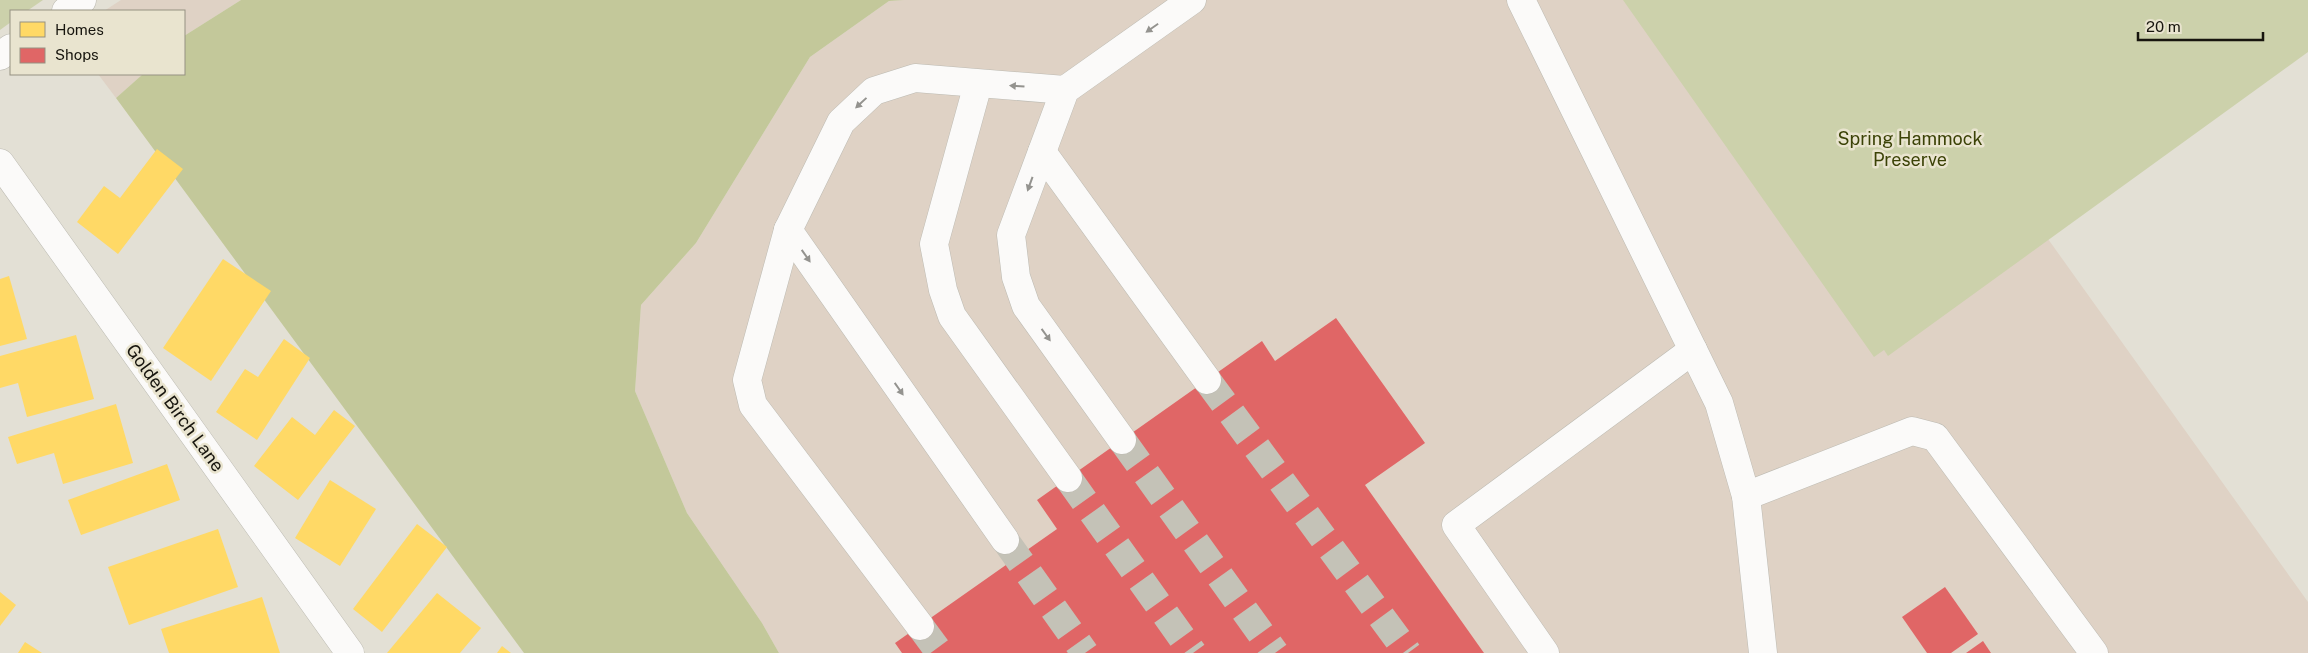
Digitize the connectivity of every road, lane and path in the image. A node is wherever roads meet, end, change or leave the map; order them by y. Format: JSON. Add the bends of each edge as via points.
{"nodes":[{"id":1,"x":82,"y":0,"type":"edge"},
{"id":2,"x":1192,"y":0,"type":"edge"},
{"id":3,"x":1521,"y":0,"type":"edge"},
{"id":4,"x":67,"y":10,"type":"edge"},
{"id":5,"x":978,"y":84,"type":"junction"},
{"id":6,"x":1065,"y":90,"type":"junction"},
{"id":7,"x":1042,"y":152,"type":"junction"},
{"id":8,"x":0,"y":163,"type":"edge"},
{"id":9,"x":788,"y":230,"type":"junction"},
{"id":10,"x":1693,"y":350,"type":"junction"},
{"id":11,"x":1207,"y":380,"type":"tunnel mouth"},
{"id":12,"x":1122,"y":440,"type":"tunnel mouth"},
{"id":13,"x":1068,"y":478,"type":"tunnel mouth"},
{"id":14,"x":1746,"y":496,"type":"junction"},
{"id":15,"x":1005,"y":540,"type":"tunnel mouth"},
{"id":16,"x":920,"y":626,"type":"tunnel mouth"},
{"id":17,"x":350,"y":653,"type":"edge"},
{"id":18,"x":1545,"y":653,"type":"edge"},
{"id":19,"x":1763,"y":653,"type":"edge"},
{"id":20,"x":2094,"y":653,"type":"edge"}],
"edges":[{"from":1,"to":4,"type":"street"},
{"from":2,"to":6,"type":"street","one_way":true},
{"from":3,"to":10,"type":"street"},
{"from":6,"to":5,"type":"street","one_way":true},
{"from":5,"to":9,"type":"street","one_way":true,"via":[[915,78],[874,91],[841,122]]},
{"from":5,"to":13,"type":"street","via":[[934,244],[943,290],[952,316]]},
{"from":6,"to":7,"type":"street"},
{"from":7,"to":11,"type":"street"},
{"from":7,"to":12,"type":"street","one_way":true,"via":[[1011,235],[1016,277],[1026,306]]},
{"from":8,"to":17,"type":"street","name":"Golden Birch Lane"},
{"from":9,"to":15,"type":"street","one_way":true},
{"from":9,"to":16,"type":"street","via":[[747,380],[753,405]]},
{"from":10,"to":14,"type":"street","via":[[1719,403]]},
{"from":10,"to":18,"type":"street","via":[[1456,525]]},
{"from":14,"to":19,"type":"street"},
{"from":14,"to":20,"type":"street","via":[[1912,431],[1935,437]]}]}
